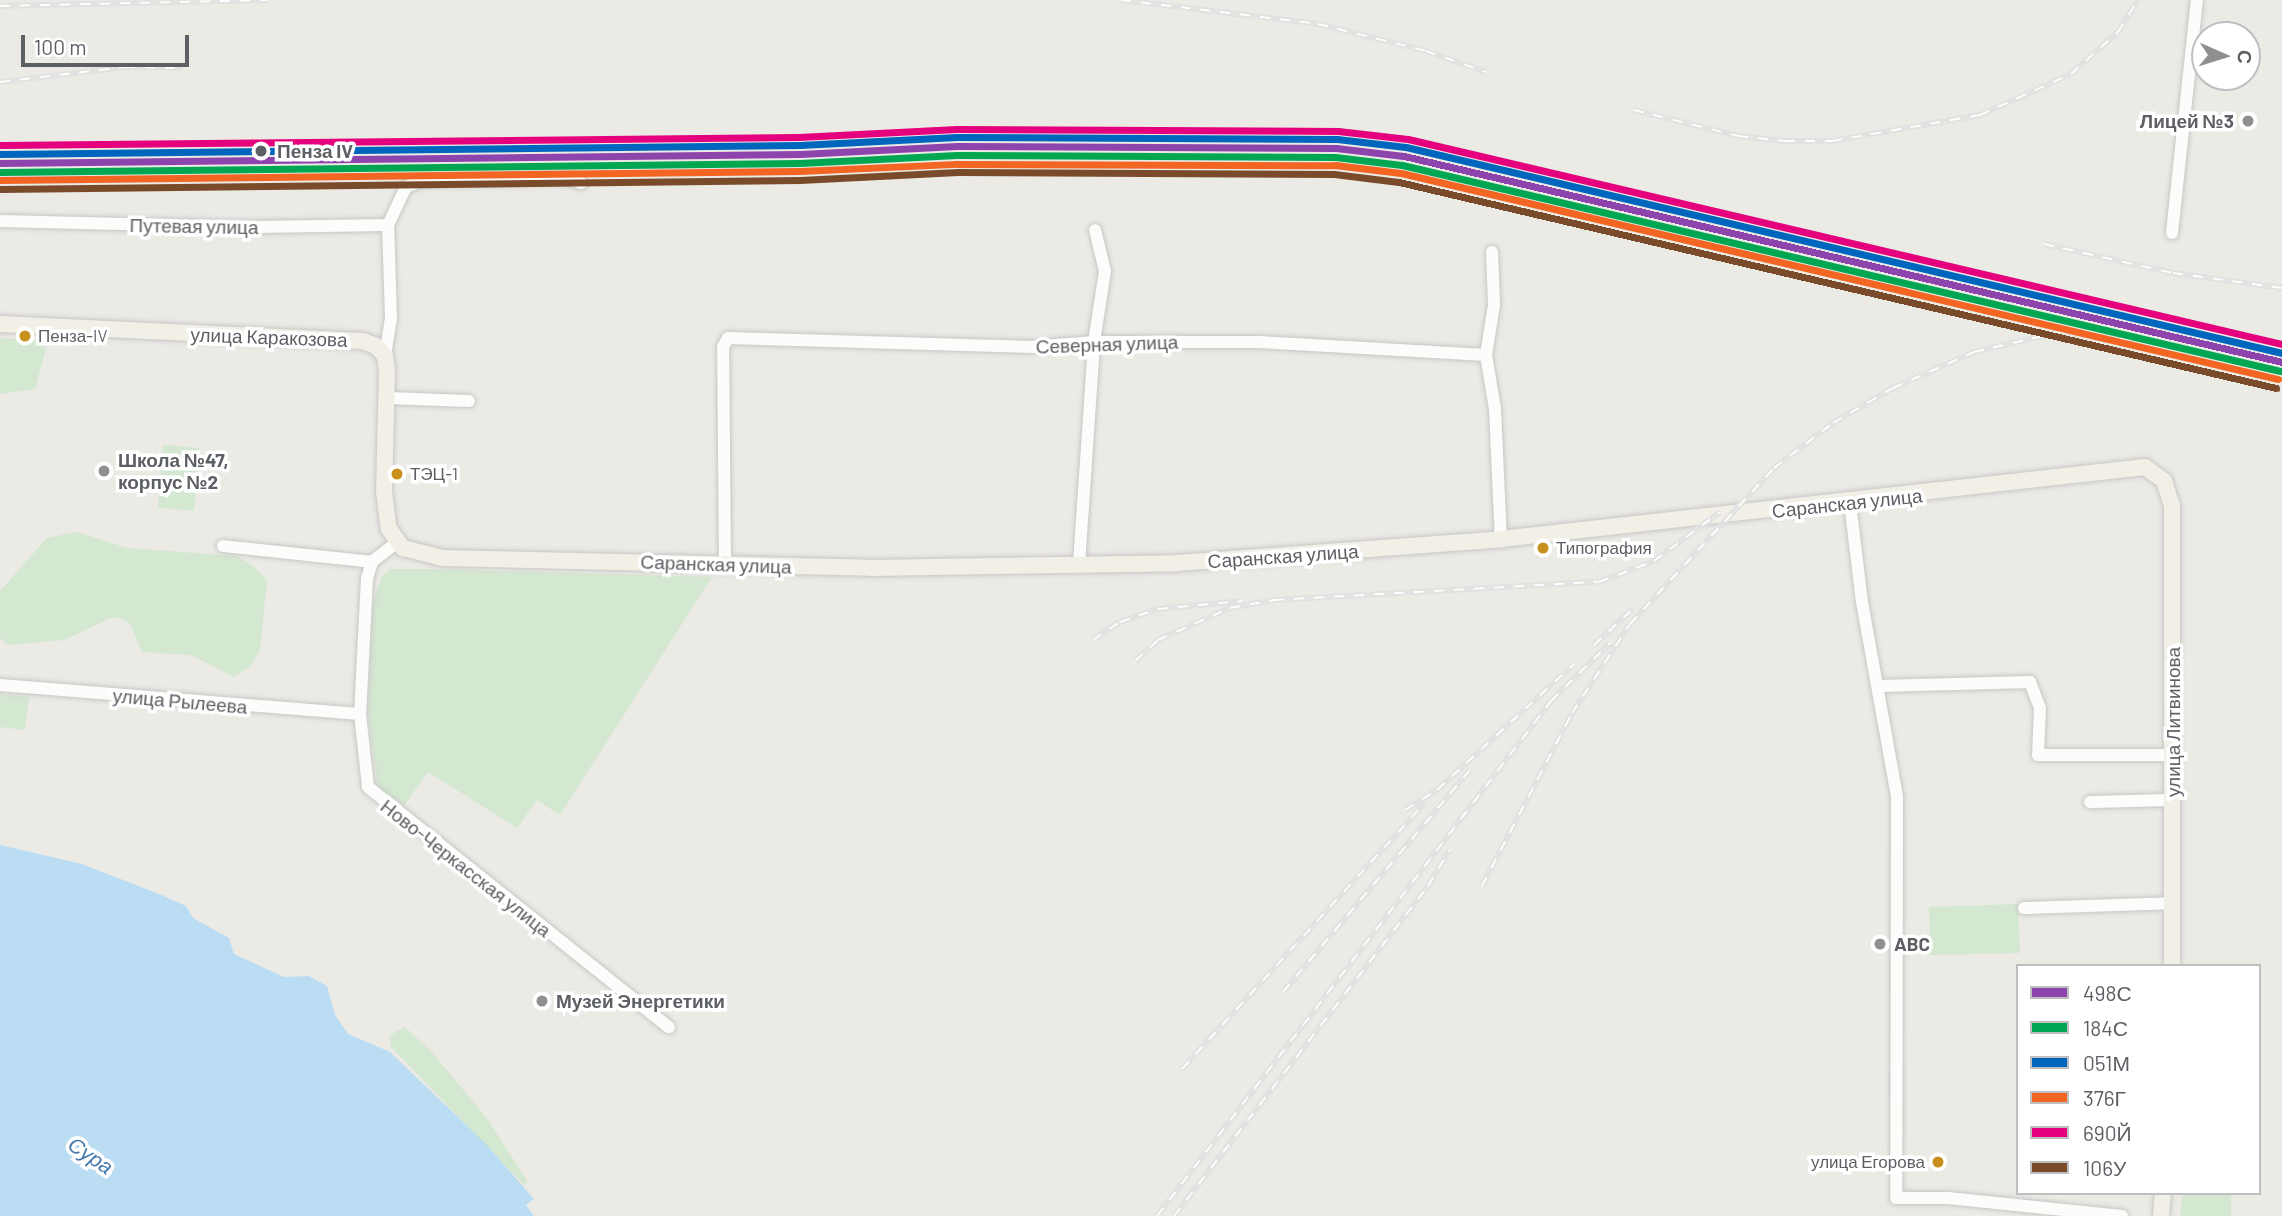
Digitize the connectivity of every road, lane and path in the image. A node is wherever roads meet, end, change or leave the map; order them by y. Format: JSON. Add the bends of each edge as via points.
{"nodes":[{"id":1,"x":2197,"y":0,"type":"edge"},
{"id":2,"x":581,"y":183,"type":"dead end"},
{"id":3,"x":0,"y":221,"type":"edge"},
{"id":4,"x":388,"y":225,"type":"junction"},
{"id":5,"x":1095,"y":230,"type":"dead end"},
{"id":6,"x":2172,"y":233,"type":"dead end"},
{"id":7,"x":1492,"y":252,"type":"dead end"},
{"id":8,"x":0,"y":324,"type":"edge"},
{"id":9,"x":1094,"y":342,"type":"junction"},
{"id":10,"x":1486,"y":355,"type":"junction"},
{"id":11,"x":385,"y":356,"type":"junction"},
{"id":12,"x":387,"y":398,"type":"junction"},
{"id":13,"x":469,"y":401,"type":"dead end"},
{"id":14,"x":2164,"y":481,"type":"joint"},
{"id":15,"x":1850,"y":503,"type":"junction"},
{"id":16,"x":1501,"y":539,"type":"junction"},
{"id":17,"x":396,"y":543,"type":"junction"},
{"id":18,"x":223,"y":546,"type":"dead end"},
{"id":19,"x":372,"y":562,"type":"junction"},
{"id":20,"x":725,"y":564,"type":"junction"},
{"id":21,"x":1079,"y":564,"type":"junction"},
{"id":22,"x":0,"y":685,"type":"edge"},
{"id":23,"x":1880,"y":686,"type":"junction"},
{"id":24,"x":360,"y":714,"type":"junction"},
{"id":25,"x":2172,"y":755,"type":"junction"},
{"id":26,"x":2172,"y":800,"type":"junction"},
{"id":27,"x":2090,"y":802,"type":"dead end"},
{"id":28,"x":2172,"y":904,"type":"junction"},
{"id":29,"x":2024,"y":908,"type":"dead end"},
{"id":30,"x":2172,"y":964,"type":"edge"},
{"id":31,"x":669,"y":1027,"type":"dead end"},
{"id":32,"x":2163,"y":1195,"type":"edge"},
{"id":33,"x":2122,"y":1216,"type":"edge"},
{"id":34,"x":2161,"y":1216,"type":"edge"}],
"edges":[{"from":1,"to":6,"type":"street"},
{"from":2,"to":4,"type":"street","via":[[565,178],[420,181],[397,198]]},
{"from":3,"to":4,"type":"street","name":"Путевая улица","via":[[254,228]]},
{"from":4,"to":11,"type":"street","via":[[391,318]]},
{"from":5,"to":9,"type":"street","via":[[1105,271]]},
{"from":7,"to":10,"type":"street","via":[[1493,305]]},
{"from":8,"to":11,"type":"main road","name":"улица Каракозова","via":[[363,341]]},
{"from":9,"to":10,"type":"street","name":"Северная улица","via":[[1259,342]]},
{"from":9,"to":20,"type":"street","name":"Северная улица","via":[[1033,347],[728,338],[723,347]]},
{"from":9,"to":21,"type":"street"},
{"from":10,"to":16,"type":"street","via":[[1495,409]]},
{"from":11,"to":12,"type":"main road"},
{"from":12,"to":13,"type":"street"},
{"from":12,"to":17,"type":"main road","via":[[384,491],[389,529]]},
{"from":14,"to":15,"type":"main road","name":"Саранская улица","via":[[2145,467]]},
{"from":14,"to":25,"type":"main road","name":"улица Литвинова","via":[[2172,506]]},
{"from":15,"to":16,"type":"main road","name":"Саранская улица"},
{"from":15,"to":23,"type":"street","via":[[1860,590]]},
{"from":16,"to":21,"type":"main road","name":"Саранская улица","via":[[1258,559]]},
{"from":17,"to":19,"type":"street"},
{"from":17,"to":20,"type":"main road","name":"Саранская улица","via":[[415,553],[443,558]]},
{"from":18,"to":19,"type":"street"},
{"from":19,"to":24,"type":"street","name":"Ново-Черкасская улица","via":[[367,578]]},
{"from":20,"to":21,"type":"main road","name":"Саранская улица"},
{"from":22,"to":24,"type":"street","name":"улица Рылеева"},
{"from":23,"to":25,"type":"street","via":[[2030,682],[2040,708],[2038,755]]},
{"from":23,"to":33,"type":"street","via":[[1897,797],[1896,1198],[1948,1198]]},
{"from":24,"to":31,"type":"street","name":"Ново-Черкасская улица","via":[[363,769],[374,795]]},
{"from":25,"to":26,"type":"main road","name":"улица Литвинова"},
{"from":26,"to":27,"type":"street"},
{"from":26,"to":28,"type":"main road","name":"улица Литвинова"},
{"from":28,"to":29,"type":"street"},
{"from":28,"to":30,"type":"main road","name":"улица Литвинова"},
{"from":32,"to":34,"type":"main road"}]}
